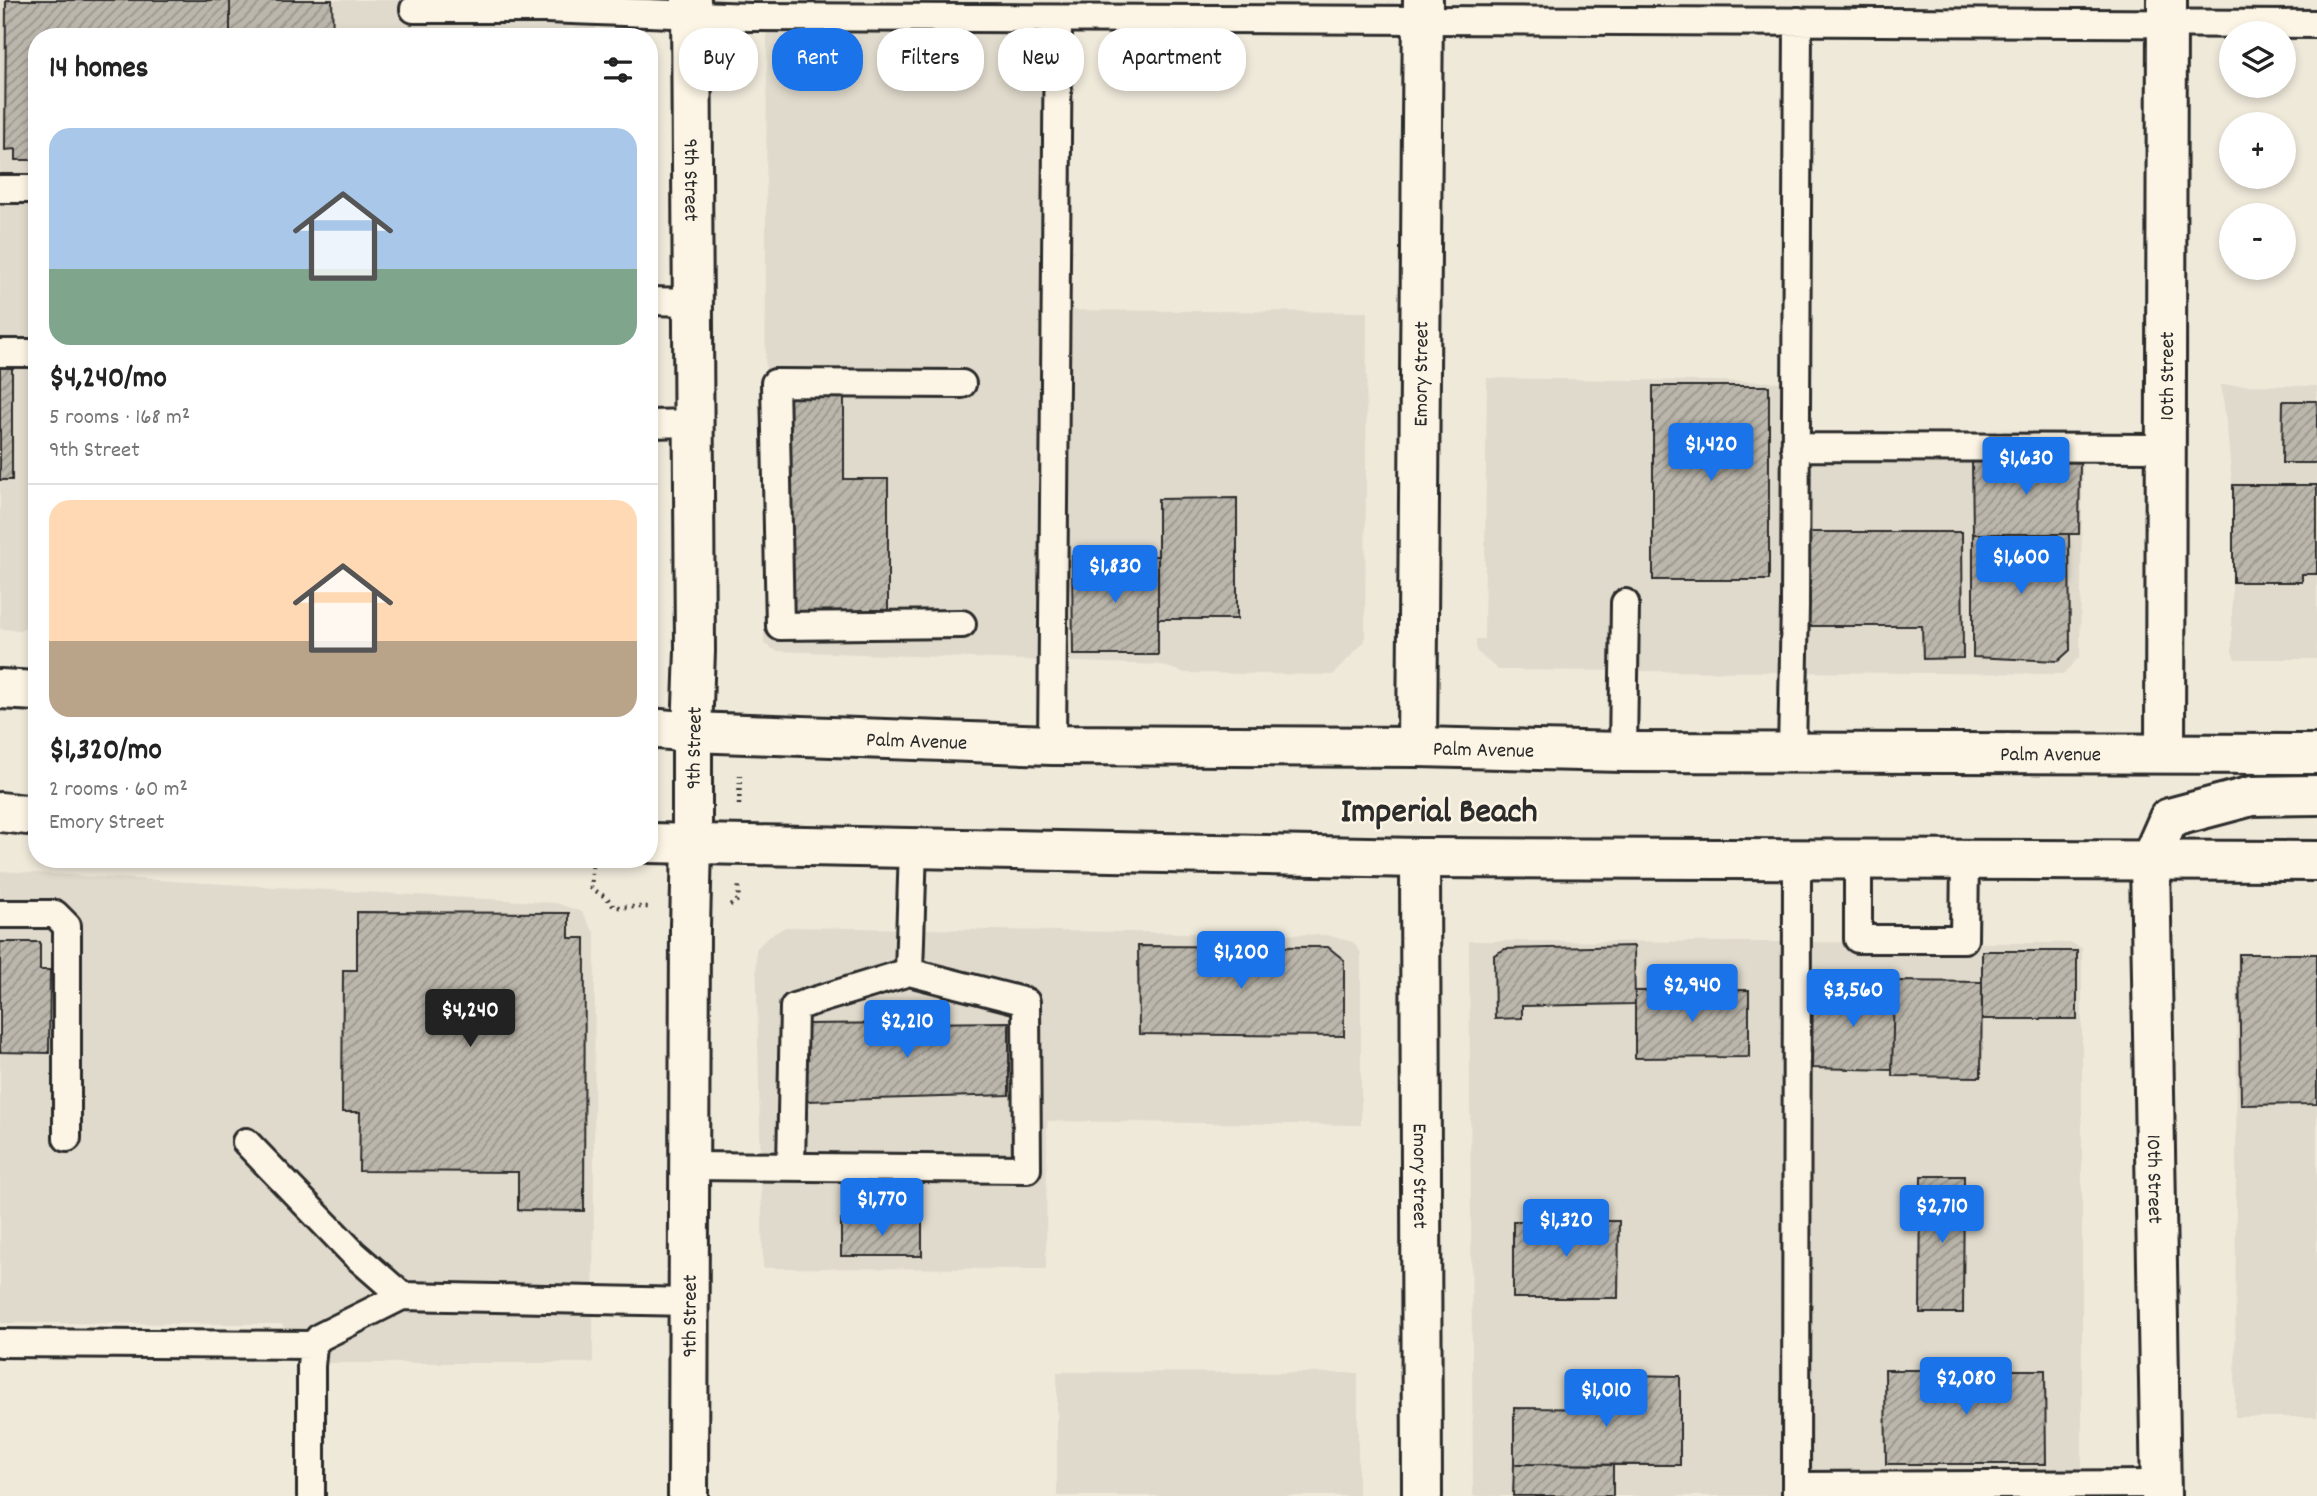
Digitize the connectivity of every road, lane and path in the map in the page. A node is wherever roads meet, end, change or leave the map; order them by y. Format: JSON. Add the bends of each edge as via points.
{"nodes":[{"id":1,"x":691,"y":8,"type":"edge"},
{"id":2,"x":414,"y":9,"type":"dead end"},
{"id":3,"x":1423,"y":10,"type":"edge"},
{"id":4,"x":2167,"y":12,"type":"edge"},
{"id":5,"x":1058,"y":19,"type":"junction"},
{"id":6,"x":1798,"y":21,"type":"junction"},
{"id":7,"x":2317,"y":24,"type":"edge"},
{"id":8,"x":0,"y":189,"type":"edge"},
{"id":9,"x":28,"y":189,"type":"edge"},
{"id":10,"x":658,"y":301,"type":"edge"},
{"id":11,"x":693,"y":302,"type":"junction"},
{"id":12,"x":0,"y":353,"type":"edge"},
{"id":13,"x":28,"y":353,"type":"edge"},
{"id":14,"x":962,"y":384,"type":"dead end"},
{"id":15,"x":694,"y":423,"type":"junction"},
{"id":16,"x":658,"y":425,"type":"edge"},
{"id":17,"x":1796,"y":447,"type":"junction"},
{"id":18,"x":2166,"y":448,"type":"junction"},
{"id":19,"x":1625,"y":603,"type":"dead end"},
{"id":20,"x":962,"y":624,"type":"dead end"},
{"id":21,"x":0,"y":689,"type":"edge"},
{"id":22,"x":28,"y":691,"type":"edge"},
{"id":23,"x":658,"y":729,"type":"edge"},
{"id":24,"x":692,"y":732,"type":"junction"},
{"id":25,"x":1052,"y":745,"type":"junction"},
{"id":26,"x":1417,"y":747,"type":"junction"},
{"id":27,"x":1792,"y":751,"type":"junction"},
{"id":28,"x":1623,"y":752,"type":"junction"},
{"id":29,"x":2165,"y":752,"type":"junction"},
{"id":30,"x":2317,"y":754,"type":"edge"},
{"id":31,"x":2317,"y":795,"type":"edge"},
{"id":32,"x":0,"y":812,"type":"edge"},
{"id":33,"x":28,"y":815,"type":"edge"},
{"id":34,"x":28,"y":831,"type":"edge"},
{"id":35,"x":0,"y":834,"type":"edge"},
{"id":36,"x":658,"y":843,"type":"edge"},
{"id":37,"x":692,"y":844,"type":"junction"},
{"id":38,"x":913,"y":847,"type":"junction"},
{"id":39,"x":1420,"y":858,"type":"junction"},
{"id":40,"x":1797,"y":859,"type":"junction"},
{"id":41,"x":1858,"y":859,"type":"junction"},
{"id":42,"x":1965,"y":860,"type":"junction"},
{"id":43,"x":2150,"y":862,"type":"junction"},
{"id":44,"x":2317,"y":862,"type":"edge"},
{"id":45,"x":0,"y":915,"type":"edge"},
{"id":46,"x":909,"y":972,"type":"junction"},
{"id":47,"x":67,"y":1138,"type":"dead end"},
{"id":48,"x":246,"y":1142,"type":"dead end"},
{"id":49,"x":691,"y":1166,"type":"junction"},
{"id":50,"x":791,"y":1167,"type":"junction"},
{"id":51,"x":402,"y":1296,"type":"junction"},
{"id":52,"x":691,"y":1302,"type":"junction"},
{"id":53,"x":0,"y":1343,"type":"edge"},
{"id":54,"x":313,"y":1345,"type":"junction"},
{"id":55,"x":2161,"y":1490,"type":"edge"},
{"id":56,"x":1796,"y":1491,"type":"edge"},
{"id":57,"x":311,"y":1496,"type":"edge"},
{"id":58,"x":688,"y":1496,"type":"edge"},
{"id":59,"x":1422,"y":1496,"type":"edge"}],
"edges":[{"from":1,"to":2,"type":"lane"},
{"from":1,"to":5,"type":"lane"},
{"from":1,"to":11,"type":"main road","name":"9th Street"},
{"from":3,"to":5,"type":"lane"},
{"from":3,"to":6,"type":"lane"},
{"from":3,"to":26,"type":"main road","name":"Emory Street"},
{"from":4,"to":6,"type":"lane"},
{"from":4,"to":7,"type":"lane"},
{"from":4,"to":18,"type":"main road","name":"10th Street"},
{"from":5,"to":25,"type":"lane"},
{"from":6,"to":17,"type":"lane"},
{"from":8,"to":9,"type":"lane"},
{"from":10,"to":11,"type":"lane"},
{"from":11,"to":15,"type":"main road","name":"9th Street"},
{"from":12,"to":13,"type":"lane"},
{"from":14,"to":20,"type":"lane","via":[[775,383],[780,626]]},
{"from":15,"to":16,"type":"lane"},
{"from":15,"to":24,"type":"main road","name":"9th Street"},
{"from":17,"to":18,"type":"lane"},
{"from":17,"to":27,"type":"lane"},
{"from":18,"to":29,"type":"main road","name":"10th Street"},
{"from":19,"to":28,"type":"lane"},
{"from":21,"to":22,"type":"main road"},
{"from":23,"to":24,"type":"main road","name":"Palm Avenue"},
{"from":24,"to":25,"type":"main road","name":"Palm Avenue"},
{"from":24,"to":37,"type":"main road","name":"9th Street"},
{"from":25,"to":26,"type":"main road","name":"Palm Avenue"},
{"from":26,"to":28,"type":"main road","name":"Palm Avenue"},
{"from":27,"to":28,"type":"main road","name":"Palm Avenue"},
{"from":27,"to":29,"type":"main road","name":"Palm Avenue"},
{"from":29,"to":30,"type":"main road","name":"Palm Avenue"},
{"from":31,"to":43,"type":"main road","via":[[2252,796],[2169,818]]},
{"from":32,"to":33,"type":"main road"},
{"from":34,"to":35,"type":"main road"},
{"from":36,"to":37,"type":"main road"},
{"from":37,"to":38,"type":"main road"},
{"from":37,"to":49,"type":"main road","name":"9th Street"},
{"from":38,"to":39,"type":"main road"},
{"from":38,"to":46,"type":"lane"},
{"from":39,"to":40,"type":"main road"},
{"from":39,"to":59,"type":"main road","name":"Emory Street"},
{"from":40,"to":41,"type":"main road"},
{"from":40,"to":56,"type":"lane"},
{"from":41,"to":42,"type":"main road"},
{"from":41,"to":42,"type":"lane","via":[[1858,939],[1964,939]]},
{"from":42,"to":43,"type":"main road"},
{"from":43,"to":44,"type":"main road"},
{"from":43,"to":55,"type":"main road","name":"10th Street"},
{"from":45,"to":47,"type":"lane","via":[[55,914],[67,926]]},
{"from":46,"to":50,"type":"lane","via":[[794,1007]]},
{"from":46,"to":50,"type":"lane","via":[[1026,1002],[1027,1169]]},
{"from":48,"to":51,"type":"lane","via":[[354,1254]]},
{"from":49,"to":50,"type":"lane"},
{"from":49,"to":52,"type":"main road","name":"9th Street"},
{"from":51,"to":52,"type":"lane"},
{"from":51,"to":54,"type":"lane","via":[[320,1337]]},
{"from":52,"to":58,"type":"main road","name":"9th Street"},
{"from":53,"to":54,"type":"lane"},
{"from":54,"to":57,"type":"lane"},
{"from":55,"to":56,"type":"lane"}]}
